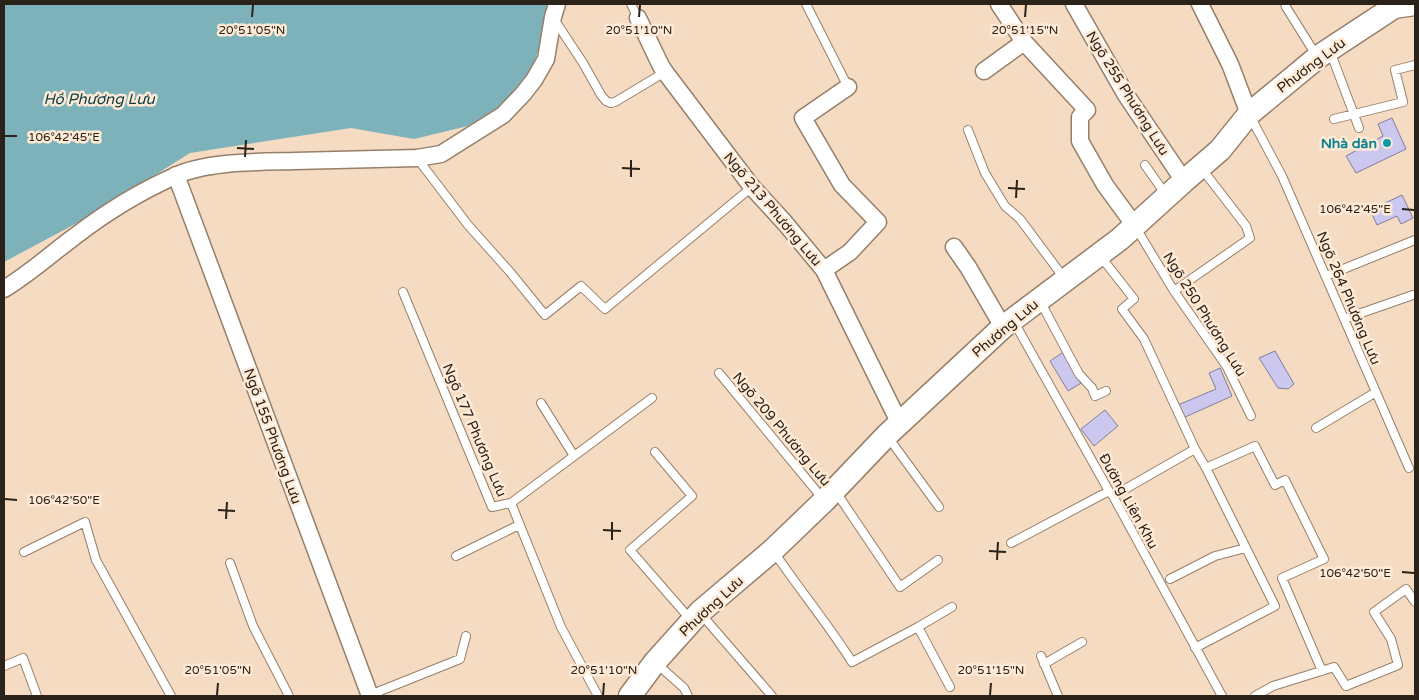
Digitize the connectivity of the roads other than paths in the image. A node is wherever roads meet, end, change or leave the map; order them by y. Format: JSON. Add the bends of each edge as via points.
{"nodes":[{"id":1,"x":806,"y":4,"type":"edge"},
{"id":2,"x":999,"y":4,"type":"edge"},
{"id":3,"x":1074,"y":4,"type":"edge"},
{"id":4,"x":1200,"y":4,"type":"edge"},
{"id":5,"x":1285,"y":4,"type":"edge"},
{"id":6,"x":1401,"y":5,"type":"edge"},
{"id":7,"x":555,"y":10,"type":"edge"},
{"id":8,"x":634,"y":11,"type":"edge"},
{"id":9,"x":1024,"y":42,"type":"junction"},
{"id":10,"x":1324,"y":53,"type":"junction"},
{"id":11,"x":1415,"y":65,"type":"edge"},
{"id":12,"x":984,"y":71,"type":"dead end"},
{"id":13,"x":665,"y":72,"type":"junction"},
{"id":14,"x":848,"y":87,"type":"joint"},
{"id":15,"x":1249,"y":114,"type":"junction"},
{"id":16,"x":1354,"y":115,"type":"junction"},
{"id":17,"x":1334,"y":119,"type":"dead end"},
{"id":18,"x":1359,"y":128,"type":"dead end"},
{"id":19,"x":968,"y":130,"type":"dead end"},
{"id":20,"x":417,"y":158,"type":"junction"},
{"id":21,"x":1145,"y":165,"type":"dead end"},
{"id":22,"x":1192,"y":174,"type":"junction"},
{"id":23,"x":176,"y":175,"type":"junction"},
{"id":24,"x":752,"y":187,"type":"junction"},
{"id":25,"x":1168,"y":197,"type":"junction"},
{"id":26,"x":1135,"y":226,"type":"junction"},
{"id":27,"x":1415,"y":240,"type":"edge"},
{"id":28,"x":954,"y":247,"type":"dead end"},
{"id":29,"x":1099,"y":255,"type":"junction"},
{"id":30,"x":824,"y":270,"type":"junction"},
{"id":31,"x":1326,"y":276,"type":"junction"},
{"id":32,"x":1065,"y":280,"type":"junction"},
{"id":33,"x":4,"y":288,"type":"edge"},
{"id":34,"x":1174,"y":291,"type":"junction"},
{"id":35,"x":403,"y":292,"type":"dead end"},
{"id":36,"x":1413,"y":295,"type":"dead end"},
{"id":37,"x":1039,"y":300,"type":"junction"},
{"id":38,"x":1344,"y":319,"type":"junction"},
{"id":39,"x":1007,"y":323,"type":"junction"},
{"id":40,"x":719,"y":373,"type":"dead end"},
{"id":41,"x":1106,"y":391,"type":"dead end"},
{"id":42,"x":1376,"y":392,"type":"junction"},
{"id":43,"x":652,"y":398,"type":"dead end"},
{"id":44,"x":542,"y":403,"type":"dead end"},
{"id":45,"x":1251,"y":416,"type":"dead end"},
{"id":46,"x":1316,"y":428,"type":"dead end"},
{"id":47,"x":893,"y":430,"type":"junction"},
{"id":48,"x":1195,"y":449,"type":"junction"},
{"id":49,"x":655,"y":452,"type":"dead end"},
{"id":50,"x":574,"y":456,"type":"junction"},
{"id":51,"x":1206,"y":468,"type":"junction"},
{"id":52,"x":1409,"y":468,"type":"dead end"},
{"id":53,"x":1111,"y":493,"type":"junction"},
{"id":54,"x":830,"y":495,"type":"junction"},
{"id":55,"x":511,"y":503,"type":"junction"},
{"id":56,"x":939,"y":507,"type":"dead end"},
{"id":57,"x":519,"y":525,"type":"junction"},
{"id":58,"x":1011,"y":543,"type":"dead end"},
{"id":59,"x":1246,"y":548,"type":"junction"},
{"id":60,"x":773,"y":550,"type":"junction"},
{"id":61,"x":24,"y":552,"type":"dead end"},
{"id":62,"x":456,"y":556,"type":"dead end"},
{"id":63,"x":938,"y":560,"type":"dead end"},
{"id":64,"x":230,"y":563,"type":"dead end"},
{"id":65,"x":1170,"y":579,"type":"dead end"},
{"id":66,"x":1415,"y":602,"type":"edge"},
{"id":67,"x":952,"y":606,"type":"dead end"},
{"id":68,"x":696,"y":617,"type":"junction"},
{"id":69,"x":918,"y":627,"type":"junction"},
{"id":70,"x":466,"y":636,"type":"dead end"},
{"id":71,"x":1082,"y":642,"type":"dead end"},
{"id":72,"x":1195,"y":648,"type":"junction"},
{"id":73,"x":1041,"y":656,"type":"dead end"},
{"id":74,"x":655,"y":662,"type":"junction"},
{"id":75,"x":1044,"y":664,"type":"junction"},
{"id":76,"x":4,"y":666,"type":"edge"},
{"id":77,"x":1322,"y":671,"type":"junction"},
{"id":78,"x":950,"y":687,"type":"dead end"},
{"id":79,"x":370,"y":695,"type":"edge"},
{"id":80,"x":37,"y":696,"type":"edge"},
{"id":81,"x":171,"y":696,"type":"edge"},
{"id":82,"x":289,"y":696,"type":"edge"},
{"id":83,"x":598,"y":696,"type":"edge"},
{"id":84,"x":630,"y":696,"type":"edge"},
{"id":85,"x":688,"y":696,"type":"edge"},
{"id":86,"x":772,"y":696,"type":"edge"},
{"id":87,"x":1058,"y":696,"type":"edge"},
{"id":88,"x":1222,"y":696,"type":"edge"},
{"id":89,"x":1255,"y":696,"type":"edge"}],
"edges":[{"from":1,"to":14,"type":"lane"},
{"from":2,"to":9,"type":"street"},
{"from":3,"to":22,"type":"street","name":"Ngõ 255 Phương Lưu","via":[[1126,95]]},
{"from":4,"to":15,"type":"street","via":[[1230,64]]},
{"from":5,"to":10,"type":"lane"},
{"from":6,"to":10,"type":"street","name":"Phương Lưu"},
{"from":7,"to":13,"type":"lane","via":[[606,101],[615,102]]},
{"from":7,"to":20,"type":"street","via":[[546,59],[534,80],[510,108],[441,154]]},
{"from":8,"to":13,"type":"street","name":"Ngõ 213 Phương Lưu"},
{"from":9,"to":12,"type":"street"},
{"from":9,"to":26,"type":"street","via":[[1088,110],[1080,117],[1080,141],[1105,185]]},
{"from":10,"to":15,"type":"street","name":"Phương Lưu"},
{"from":10,"to":16,"type":"lane"},
{"from":11,"to":16,"type":"lane","via":[[1394,70],[1402,102]]},
{"from":13,"to":24,"type":"street","name":"Ngõ 213 Phương Lưu"},
{"from":14,"to":30,"type":"street","via":[[803,118],[842,185],[878,222],[850,252]]},
{"from":15,"to":22,"type":"street","name":"Phương Lưu","via":[[1220,150]]},
{"from":15,"to":31,"type":"lane","name":"Ngõ 264 Phương Lưu","via":[[1282,176]]},
{"from":16,"to":17,"type":"lane"},
{"from":16,"to":18,"type":"lane"},
{"from":19,"to":32,"type":"lane","via":[[985,173],[1005,206],[1020,218]]},
{"from":20,"to":23,"type":"street","via":[[256,162],[211,166]]},
{"from":20,"to":24,"type":"lane","via":[[468,225],[545,315],[581,286],[605,309]]},
{"from":21,"to":25,"type":"lane"},
{"from":22,"to":25,"type":"street","name":"Phương Lưu"},
{"from":22,"to":34,"type":"lane","via":[[1246,226],[1250,238]]},
{"from":23,"to":33,"type":"street","via":[[124,202]]},
{"from":23,"to":79,"type":"street","name":"Ngõ 155 Phương Lưu"},
{"from":24,"to":30,"type":"street","name":"Ngõ 213 Phương Lưu"},
{"from":25,"to":26,"type":"street","name":"Phương Lưu"},
{"from":26,"to":29,"type":"street","name":"Phương Lưu"},
{"from":26,"to":34,"type":"lane","name":"Ngõ 250 Phương Lưu"},
{"from":27,"to":31,"type":"lane"},
{"from":28,"to":39,"type":"street"},
{"from":29,"to":32,"type":"street","name":"Phương Lưu"},
{"from":29,"to":48,"type":"lane","via":[[1134,298],[1122,309],[1144,339]]},
{"from":30,"to":47,"type":"street","name":"Ngõ 213 Phương Lưu"},
{"from":31,"to":38,"type":"lane","name":"Ngõ 264 Phương Lưu"},
{"from":32,"to":37,"type":"street","name":"Phương Lưu"},
{"from":34,"to":45,"type":"lane","name":"Ngõ 250 Phương Lưu","via":[[1227,367]]},
{"from":35,"to":55,"type":"lane","name":"Ngõ 177 Phương Lưu","via":[[492,507]]},
{"from":36,"to":38,"type":"lane"},
{"from":37,"to":39,"type":"street","name":"Phương Lưu"},
{"from":37,"to":41,"type":"lane","via":[[1095,396]]},
{"from":38,"to":42,"type":"lane","name":"Ngõ 264 Phương Lưu"},
{"from":39,"to":47,"type":"street","name":"Phương Lưu"},
{"from":39,"to":53,"type":"lane","name":"Đường Liên Khu"},
{"from":40,"to":54,"type":"lane","name":"Ngõ 209 Phương Lưu"},
{"from":42,"to":46,"type":"lane"},
{"from":42,"to":52,"type":"lane","name":"Ngõ 264 Phương Lưu"},
{"from":43,"to":50,"type":"lane"},
{"from":44,"to":50,"type":"lane"},
{"from":47,"to":54,"type":"street","name":"Phương Lưu"},
{"from":47,"to":56,"type":"lane"},
{"from":48,"to":51,"type":"lane"},
{"from":48,"to":53,"type":"lane"},
{"from":49,"to":68,"type":"lane","via":[[692,496],[630,550]]},
{"from":50,"to":55,"type":"lane"},
{"from":51,"to":59,"type":"lane"},
{"from":51,"to":77,"type":"lane","via":[[1255,446],[1275,485],[1284,480],[1324,559],[1282,578]]},
{"from":53,"to":58,"type":"lane"},
{"from":53,"to":72,"type":"lane","name":"Đường Liên Khu"},
{"from":54,"to":60,"type":"street","name":"Phương Lưu"},
{"from":54,"to":63,"type":"lane","name":"Ngõ 209 Phương Lưu","via":[[900,587]]},
{"from":55,"to":57,"type":"lane","name":"Ngõ 177 Phương Lưu"},
{"from":57,"to":62,"type":"lane"},
{"from":57,"to":83,"type":"lane","name":"Ngõ 177 Phương Lưu","via":[[561,627]]},
{"from":59,"to":65,"type":"lane","via":[[1215,556]]},
{"from":59,"to":72,"type":"lane","via":[[1275,606]]},
{"from":60,"to":68,"type":"street","name":"Phương Lưu"},
{"from":60,"to":69,"type":"lane","via":[[852,662]]},
{"from":61,"to":81,"type":"lane","via":[[85,522],[96,560]]},
{"from":64,"to":82,"type":"lane","via":[[253,626]]},
{"from":66,"to":77,"type":"lane","via":[[1406,589],[1374,612],[1391,640],[1398,665],[1346,686],[1334,667]]},
{"from":67,"to":69,"type":"lane"},
{"from":68,"to":74,"type":"street","name":"Phương Lưu"},
{"from":68,"to":86,"type":"lane"},
{"from":69,"to":78,"type":"lane"},
{"from":70,"to":79,"type":"lane","via":[[460,659]]},
{"from":71,"to":75,"type":"lane"},
{"from":72,"to":88,"type":"lane","name":"Đường Liên Khu"},
{"from":73,"to":75,"type":"lane"},
{"from":74,"to":84,"type":"street","name":"Phương Lưu"},
{"from":74,"to":85,"type":"lane","via":[[684,688]]},
{"from":75,"to":87,"type":"lane"},
{"from":76,"to":80,"type":"lane","via":[[23,658]]},
{"from":77,"to":89,"type":"lane","via":[[1273,686]]}]}
